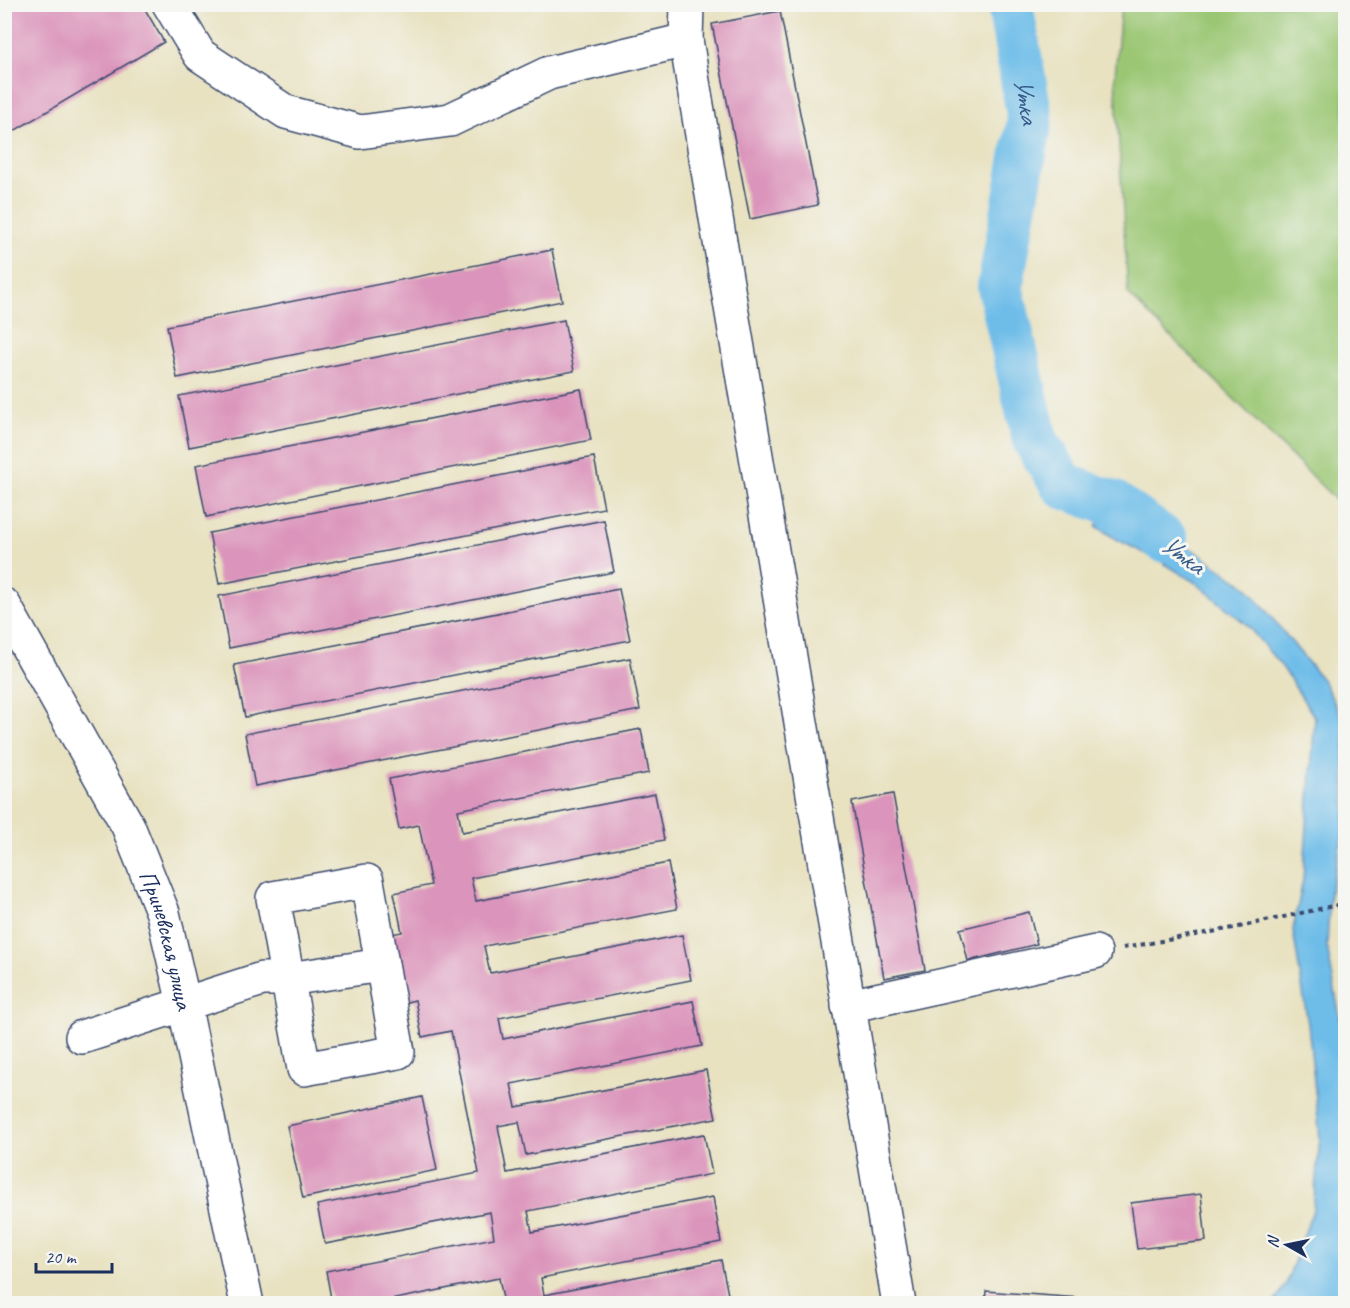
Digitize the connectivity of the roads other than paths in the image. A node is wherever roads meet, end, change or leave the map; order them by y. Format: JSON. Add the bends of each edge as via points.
{"nodes":[{"id":1,"x":169,"y":4,"type":"edge"},
{"id":2,"x":687,"y":4,"type":"edge"},
{"id":3,"x":686,"y":40,"type":"junction"},
{"id":4,"x":4,"y":605,"type":"edge"},
{"id":5,"x":1095,"y":952,"type":"road end"},
{"id":6,"x":382,"y":965,"type":"junction"},
{"id":7,"x":288,"y":979,"type":"junction"},
{"id":8,"x":184,"y":1004,"type":"junction"},
{"id":9,"x":848,"y":1006,"type":"junction"},
{"id":10,"x":82,"y":1037,"type":"dead end"},
{"id":11,"x":247,"y":1304,"type":"edge"},
{"id":12,"x":899,"y":1304,"type":"edge"}],
"edges":[{"from":1,"to":3,"type":"street","via":[[200,55],[286,112],[360,132],[450,120],[549,73]]},
{"from":2,"to":3,"type":"street"},
{"from":3,"to":9,"type":"street"},
{"from":4,"to":8,"type":"street","name":"Приневская улица","via":[[128,826],[162,913]]},
{"from":5,"to":9,"type":"street"},
{"from":6,"to":7,"type":"street"},
{"from":6,"to":7,"type":"street","via":[[367,881],[273,898]]},
{"from":6,"to":7,"type":"street","via":[[398,1052],[304,1069]]},
{"from":7,"to":8,"type":"street","via":[[262,979]]},
{"from":8,"to":10,"type":"street"},
{"from":8,"to":11,"type":"street","name":"Приневская улица"},
{"from":9,"to":12,"type":"street"}]}
